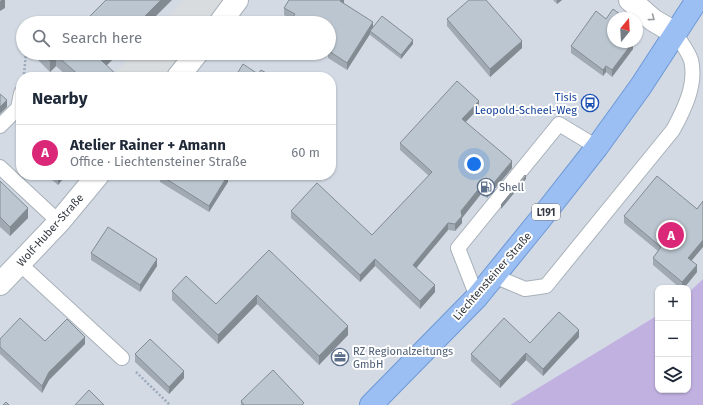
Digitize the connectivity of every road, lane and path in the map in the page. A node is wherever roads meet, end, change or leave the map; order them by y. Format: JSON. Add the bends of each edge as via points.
{"nodes":[{"id":1,"x":238,"y":0,"type":"edge"},
{"id":2,"x":630,"y":0,"type":"edge"},
{"id":3,"x":697,"y":0,"type":"edge"},
{"id":4,"x":225,"y":16,"type":"edge"},
{"id":5,"x":675,"y":33,"type":"junction"},
{"id":6,"x":25,"y":60,"type":"edge"},
{"id":7,"x":191,"y":60,"type":"edge"},
{"id":8,"x":24,"y":72,"type":"edge"},
{"id":9,"x":182,"y":72,"type":"edge"},
{"id":10,"x":16,"y":110,"type":"edge"},
{"id":11,"x":0,"y":126,"type":"edge"},
{"id":12,"x":597,"y":147,"type":"junction"},
{"id":13,"x":0,"y":166,"type":"edge"},
{"id":14,"x":94,"y":180,"type":"edge"},
{"id":15,"x":59,"y":222,"type":"junction"},
{"id":16,"x":20,"y":264,"type":"junction"},
{"id":17,"x":494,"y":276,"type":"junction"},
{"id":18,"x":0,"y":284,"type":"edge"},
{"id":19,"x":477,"y":297,"type":"junction"},
{"id":20,"x":122,"y":358,"type":"joint"},
{"id":21,"x":170,"y":405,"type":"edge"},
{"id":22,"x":371,"y":405,"type":"edge"}],
"edges":[{"from":1,"to":4,"type":"street"},
{"from":2,"to":5,"type":"street","one_way":true,"via":[[653,20]]},
{"from":3,"to":5,"type":"main road","name":"Liechtensteiner Straße","number":"L191"},
{"from":5,"to":12,"type":"main road","name":"Liechtensteiner Straße","number":"L191","via":[[645,81]]},
{"from":5,"to":17,"type":"lane","via":[[691,59],[693,75],[684,111],[673,130],[546,286],[525,290]]},
{"from":6,"to":8,"type":"path"},
{"from":7,"to":9,"type":"street"},
{"from":10,"to":11,"type":"lane"},
{"from":12,"to":17,"type":"main road","name":"Liechtensteiner Straße","number":"L191"},
{"from":12,"to":19,"type":"lane","via":[[559,124],[458,248]]},
{"from":13,"to":15,"type":"lane"},
{"from":14,"to":15,"type":"street","name":"Wolf-Huber-Straße"},
{"from":15,"to":16,"type":"street","name":"Wolf-Huber-Straße"},
{"from":16,"to":18,"type":"street","name":"Wolf-Huber-Straße"},
{"from":16,"to":20,"type":"lane"},
{"from":17,"to":19,"type":"main road","name":"Liechtensteiner Straße","number":"L191"},
{"from":19,"to":22,"type":"main road","name":"Liechtensteiner Straße","number":"L191"},
{"from":20,"to":21,"type":"path"}]}
